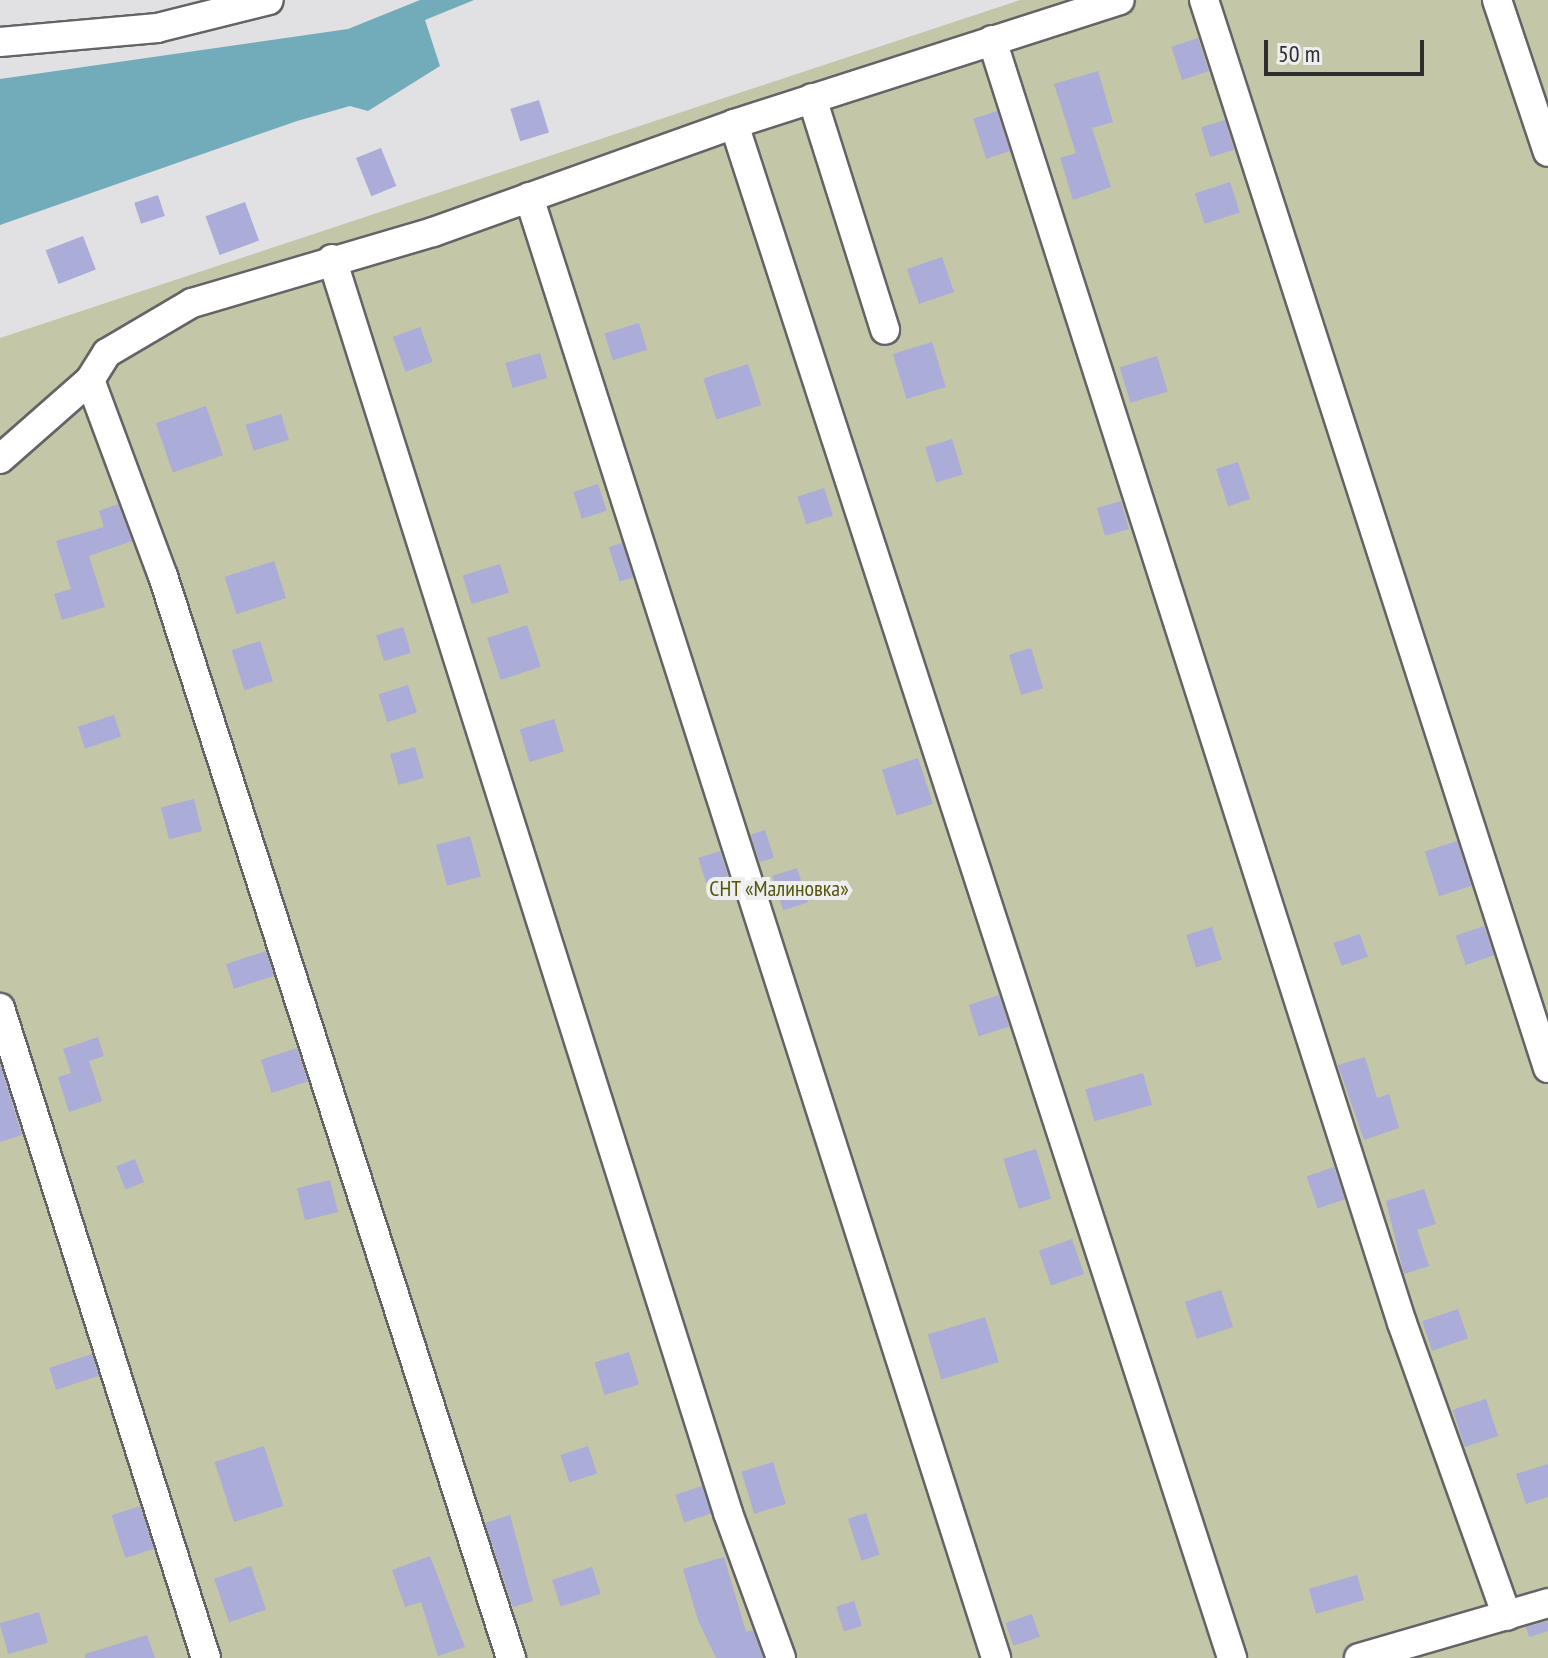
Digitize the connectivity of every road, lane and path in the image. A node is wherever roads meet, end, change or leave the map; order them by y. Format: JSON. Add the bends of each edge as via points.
{"nodes":[{"id":1,"x":269,"y":0,"type":"edge"},
{"id":2,"x":1120,"y":0,"type":"edge"},
{"id":3,"x":1204,"y":0,"type":"edge"},
{"id":4,"x":1497,"y":0,"type":"edge"},
{"id":5,"x":992,"y":40,"type":"junction"},
{"id":6,"x":0,"y":42,"type":"edge"},
{"id":7,"x":812,"y":98,"type":"junction"},
{"id":8,"x":734,"y":124,"type":"junction"},
{"id":9,"x":1548,"y":152,"type":"edge"},
{"id":10,"x":529,"y":197,"type":"junction"},
{"id":11,"x":332,"y":259,"type":"junction"},
{"id":12,"x":885,"y":330,"type":"dead end"},
{"id":13,"x":90,"y":380,"type":"junction"},
{"id":14,"x":0,"y":459,"type":"edge"},
{"id":15,"x":0,"y":1008,"type":"edge"},
{"id":16,"x":1548,"y":1068,"type":"edge"},
{"id":17,"x":1548,"y":1603,"type":"edge"},
{"id":18,"x":1507,"y":1616,"type":"junction"},
{"id":19,"x":206,"y":1658,"type":"edge"},
{"id":20,"x":511,"y":1658,"type":"edge"},
{"id":21,"x":781,"y":1658,"type":"edge"},
{"id":22,"x":996,"y":1658,"type":"edge"},
{"id":23,"x":1232,"y":1658,"type":"edge"},
{"id":24,"x":1359,"y":1658,"type":"edge"}],
"edges":[{"from":1,"to":6,"type":"street","via":[[157,28]]},
{"from":2,"to":5,"type":"street"},
{"from":3,"to":16,"type":"street"},
{"from":4,"to":9,"type":"street"},
{"from":5,"to":7,"type":"street"},
{"from":5,"to":18,"type":"street","via":[[1402,1323]]},
{"from":7,"to":8,"type":"street"},
{"from":7,"to":12,"type":"street"},
{"from":8,"to":10,"type":"street"},
{"from":8,"to":23,"type":"street"},
{"from":10,"to":11,"type":"street"},
{"from":10,"to":22,"type":"street"},
{"from":11,"to":13,"type":"street","via":[[146,324],[107,353]]},
{"from":11,"to":21,"type":"street","via":[[728,1513]]},
{"from":13,"to":14,"type":"street"},
{"from":13,"to":20,"type":"street","via":[[163,576]]},
{"from":15,"to":19,"type":"street"},
{"from":17,"to":18,"type":"street"},
{"from":18,"to":24,"type":"street"}]}
